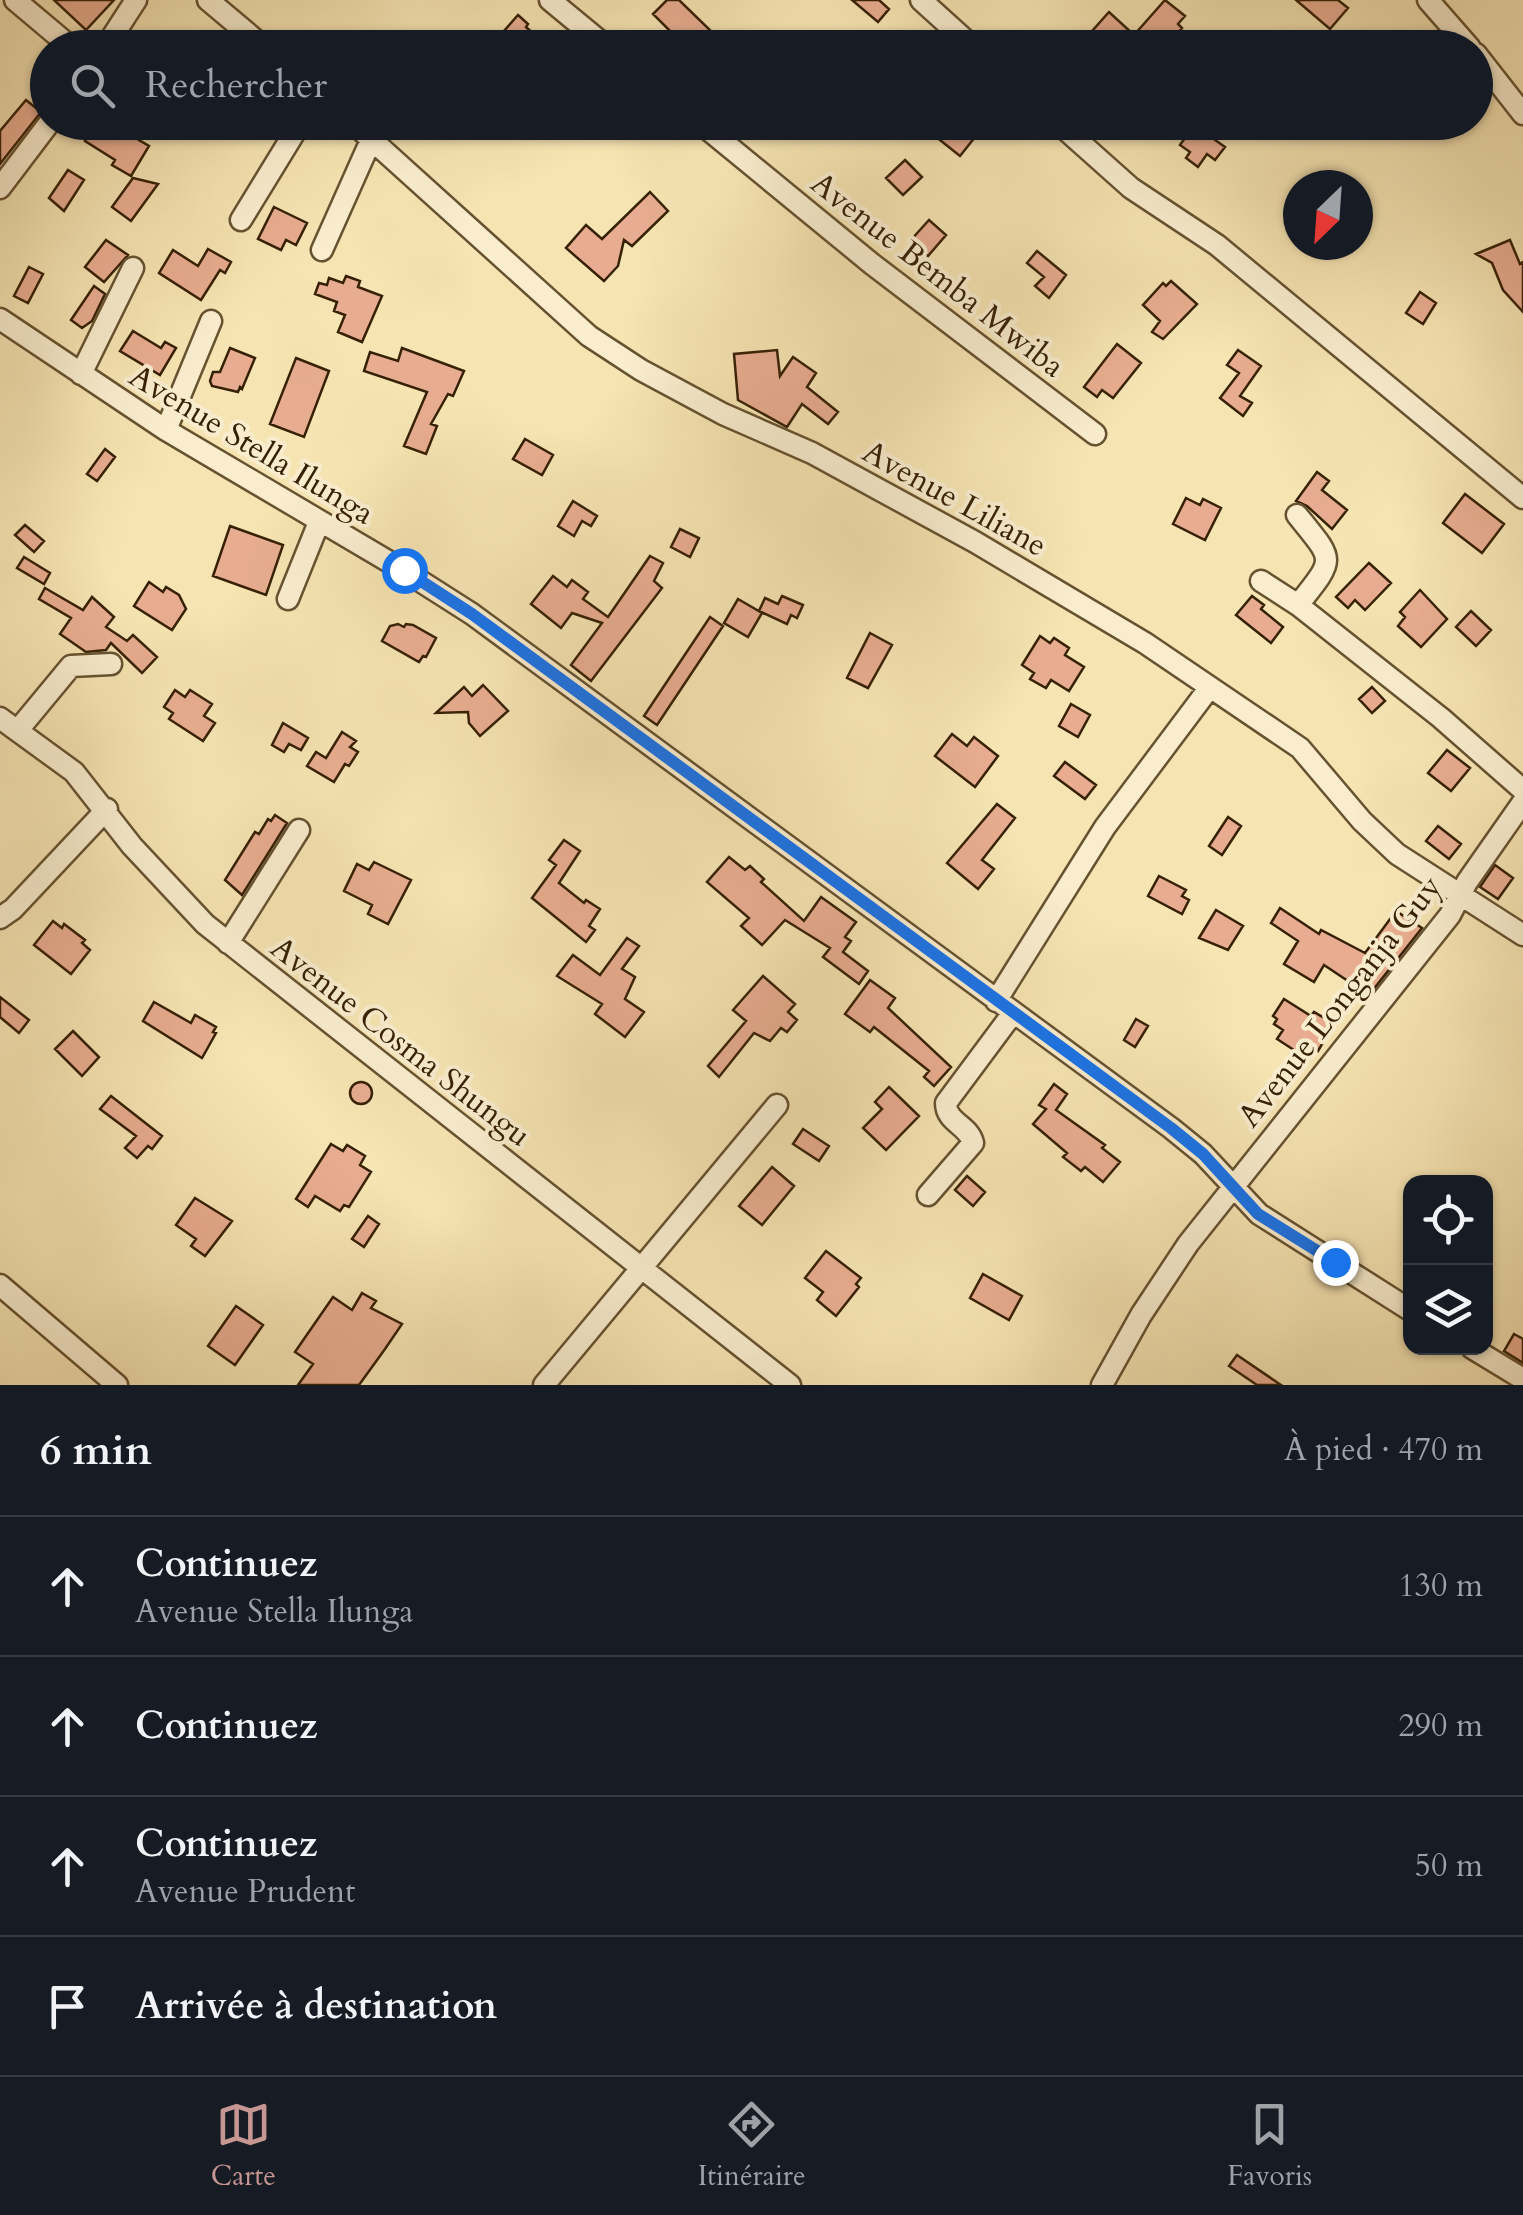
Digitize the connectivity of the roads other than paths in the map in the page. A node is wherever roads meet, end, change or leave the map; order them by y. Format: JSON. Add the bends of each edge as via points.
{"nodes":[{"id":1,"x":14,"y":0,"type":"edge"},
{"id":2,"x":136,"y":0,"type":"edge"},
{"id":3,"x":208,"y":0,"type":"edge"},
{"id":4,"x":550,"y":0,"type":"edge"},
{"id":5,"x":921,"y":0,"type":"edge"},
{"id":6,"x":1428,"y":0,"type":"edge"},
{"id":7,"x":50,"y":30,"type":"edge"},
{"id":8,"x":117,"y":30,"type":"edge"},
{"id":9,"x":244,"y":30,"type":"edge"},
{"id":10,"x":586,"y":30,"type":"edge"},
{"id":11,"x":954,"y":30,"type":"edge"},
{"id":12,"x":1454,"y":30,"type":"edge"},
{"id":13,"x":1493,"y":76,"type":"edge"},
{"id":14,"x":1523,"y":114,"type":"edge"},
{"id":15,"x":36,"y":140,"type":"edge"},
{"id":16,"x":290,"y":140,"type":"edge"},
{"id":17,"x":372,"y":140,"type":"joint"},
{"id":18,"x":721,"y":140,"type":"edge"},
{"id":19,"x":1077,"y":140,"type":"edge"},
{"id":20,"x":0,"y":188,"type":"edge"},
{"id":21,"x":241,"y":220,"type":"dead end"},
{"id":22,"x":322,"y":250,"type":"dead end"},
{"id":23,"x":134,"y":268,"type":"dead end"},
{"id":24,"x":0,"y":319,"type":"edge"},
{"id":25,"x":211,"y":321,"type":"dead end"},
{"id":26,"x":82,"y":374,"type":"junction"},
{"id":27,"x":166,"y":430,"type":"junction"},
{"id":28,"x":1095,"y":434,"type":"dead end"},
{"id":29,"x":1523,"y":498,"type":"edge"},
{"id":30,"x":1297,"y":515,"type":"dead end"},
{"id":31,"x":319,"y":522,"type":"junction"},
{"id":32,"x":1262,"y":581,"type":"dead end"},
{"id":33,"x":288,"y":600,"type":"dead end"},
{"id":34,"x":1298,"y":606,"type":"junction"},
{"id":35,"x":111,"y":664,"type":"dead end"},
{"id":36,"x":1210,"y":686,"type":"junction"},
{"id":37,"x":9,"y":724,"type":"edge"},
{"id":38,"x":1523,"y":790,"type":"edge"},
{"id":39,"x":1523,"y":802,"type":"edge"},
{"id":40,"x":106,"y":810,"type":"junction"},
{"id":41,"x":299,"y":830,"type":"dead end"},
{"id":42,"x":1461,"y":896,"type":"junction"},
{"id":43,"x":0,"y":918,"type":"edge"},
{"id":44,"x":1523,"y":935,"type":"edge"},
{"id":45,"x":228,"y":943,"type":"junction"},
{"id":46,"x":1005,"y":1007,"type":"junction"},
{"id":47,"x":777,"y":1105,"type":"dead end"},
{"id":48,"x":1234,"y":1185,"type":"junction"},
{"id":49,"x":928,"y":1194,"type":"dead end"},
{"id":50,"x":643,"y":1266,"type":"junction"},
{"id":51,"x":0,"y":1285,"type":"edge"},
{"id":52,"x":1403,"y":1306,"type":"edge"},
{"id":53,"x":1484,"y":1355,"type":"edge"},
{"id":54,"x":1523,"y":1379,"type":"edge"},
{"id":55,"x":117,"y":1385,"type":"edge"},
{"id":56,"x":544,"y":1385,"type":"edge"},
{"id":57,"x":790,"y":1385,"type":"edge"},
{"id":58,"x":1102,"y":1385,"type":"edge"}],
"edges":[{"from":1,"to":7,"type":"street"},
{"from":2,"to":8,"type":"street"},
{"from":3,"to":9,"type":"street"},
{"from":4,"to":10,"type":"street"},
{"from":5,"to":11,"type":"street"},
{"from":6,"to":12,"type":"street"},
{"from":13,"to":14,"type":"street"},
{"from":15,"to":20,"type":"street"},
{"from":16,"to":21,"type":"street"},
{"from":17,"to":22,"type":"street"},
{"from":17,"to":36,"type":"street","name":"Avenue Liliane","via":[[589,336],[641,370],[976,542]]},
{"from":18,"to":28,"type":"street","name":"Avenue Bemba Mwiba"},
{"from":19,"to":29,"type":"street"},
{"from":23,"to":26,"type":"street"},
{"from":24,"to":26,"type":"street","name":"Avenue Stella Ilunga"},
{"from":25,"to":27,"type":"street"},
{"from":26,"to":27,"type":"street","name":"Avenue Stella Ilunga"},
{"from":27,"to":31,"type":"street","name":"Avenue Stella Ilunga"},
{"from":30,"to":34,"type":"street","via":[[1328,559]]},
{"from":31,"to":33,"type":"street"},
{"from":31,"to":46,"type":"street","name":"Avenue Stella Ilunga","via":[[472,614]]},
{"from":32,"to":34,"type":"street"},
{"from":34,"to":38,"type":"street"},
{"from":35,"to":37,"type":"street","via":[[71,666]]},
{"from":36,"to":42,"type":"street","name":"Avenue Liliane","via":[[1300,748],[1397,854]]},
{"from":36,"to":46,"type":"street","via":[[1105,827]]},
{"from":37,"to":40,"type":"street","name":"Avenue Cosma Shungu","via":[[60,758]]},
{"from":39,"to":42,"type":"street","name":"Avenue Longanja Guy"},
{"from":40,"to":43,"type":"street"},
{"from":40,"to":45,"type":"street","name":"Avenue Cosma Shungu","via":[[132,846]]},
{"from":41,"to":45,"type":"street"},
{"from":42,"to":44,"type":"street","name":"Avenue Liliane"},
{"from":42,"to":48,"type":"street","name":"Avenue Longanja Guy"},
{"from":45,"to":50,"type":"street","name":"Avenue Cosma Shungu"},
{"from":46,"to":48,"type":"street","name":"Avenue Stella Ilunga","via":[[1171,1128]]},
{"from":46,"to":49,"type":"street","via":[[946,1103],[973,1143]]},
{"from":47,"to":50,"type":"street"},
{"from":48,"to":52,"type":"street","name":"Avenue Stella Ilunga","via":[[1258,1214]]},
{"from":48,"to":58,"type":"street","name":"Avenue Longanja Guy","via":[[1169,1272]]},
{"from":50,"to":56,"type":"street"},
{"from":50,"to":57,"type":"street","name":"Avenue Cosma Shungu"},
{"from":51,"to":55,"type":"street"},
{"from":53,"to":54,"type":"street"}]}
